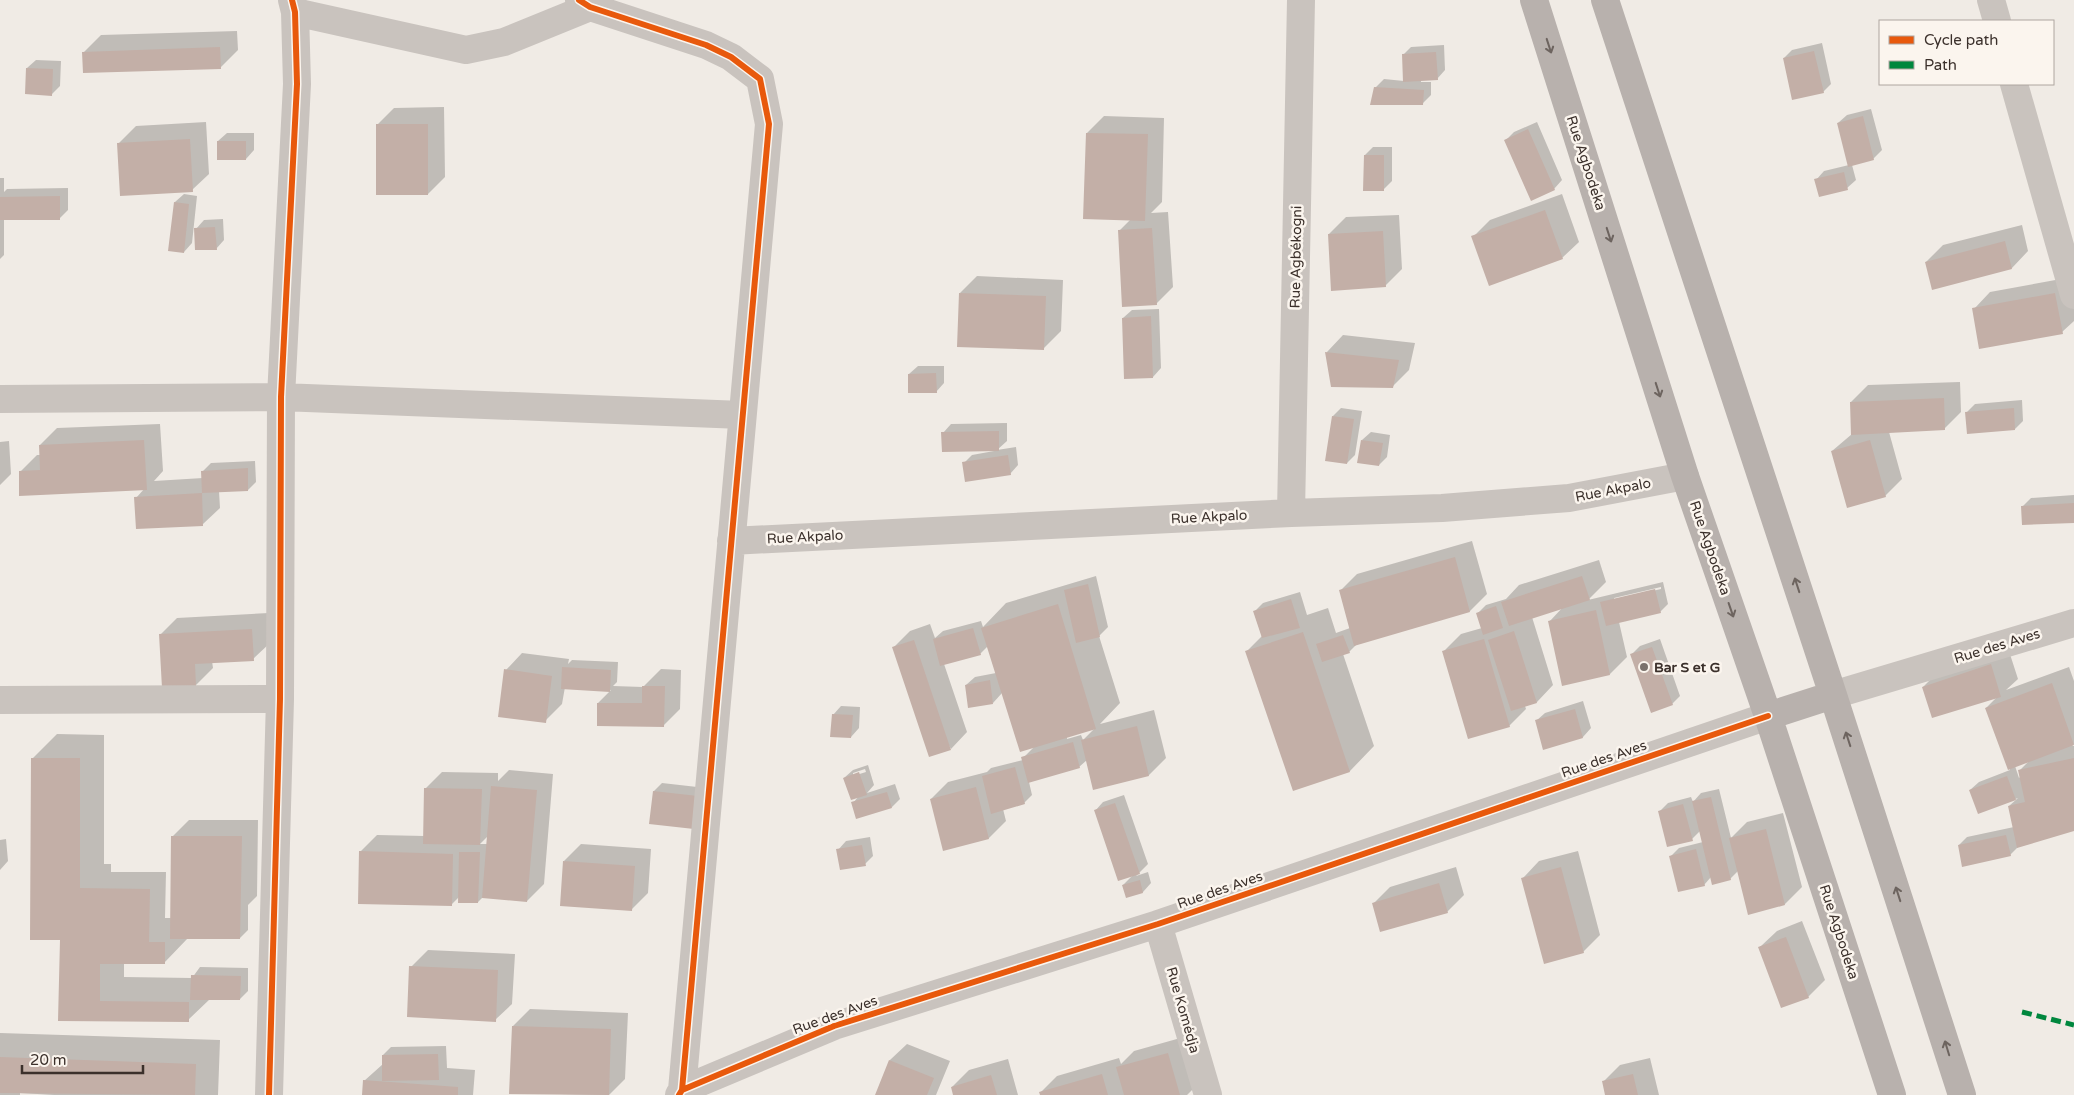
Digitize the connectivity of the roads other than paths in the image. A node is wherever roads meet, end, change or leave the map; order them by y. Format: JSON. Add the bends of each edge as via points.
{"nodes":[{"id":1,"x":1301,"y":0,"type":"edge"},
{"id":2,"x":1534,"y":0,"type":"edge"},
{"id":3,"x":1605,"y":0,"type":"edge"},
{"id":4,"x":1991,"y":0,"type":"edge"},
{"id":5,"x":588,"y":2,"type":"edge"},
{"id":6,"x":294,"y":6,"type":"edge"},
{"id":7,"x":1997,"y":20,"type":"edge"},
{"id":8,"x":2014,"y":85,"type":"edge"},
{"id":9,"x":2074,"y":295,"type":"edge"},
{"id":10,"x":281,"y":397,"type":"junction"},
{"id":11,"x":0,"y":399,"type":"edge"},
{"id":12,"x":742,"y":415,"type":"junction"},
{"id":13,"x":1685,"y":476,"type":"junction"},
{"id":14,"x":1290,"y":513,"type":"junction"},
{"id":15,"x":731,"y":541,"type":"junction"},
{"id":16,"x":2074,"y":624,"type":"edge"},
{"id":17,"x":1833,"y":695,"type":"junction"},
{"id":18,"x":280,"y":699,"type":"junction"},
{"id":19,"x":0,"y":700,"type":"edge"},
{"id":20,"x":1768,"y":716,"type":"junction"},
{"id":21,"x":1158,"y":924,"type":"junction"},
{"id":22,"x":682,"y":1093,"type":"edge"},
{"id":23,"x":269,"y":1095,"type":"edge"},
{"id":24,"x":1208,"y":1095,"type":"edge"},
{"id":25,"x":1892,"y":1095,"type":"edge"},
{"id":26,"x":1962,"y":1095,"type":"edge"}],
"edges":[{"from":1,"to":14,"type":"street","name":"Rue Agbékogni"},
{"from":2,"to":13,"type":"main road","name":"Rue Agbodeka","one_way":true},
{"from":17,"to":3,"type":"main road","one_way":true},
{"from":4,"to":7,"type":"street"},
{"from":5,"to":6,"type":"street","via":[[504,42],[466,50]]},
{"from":5,"to":12,"type":"street","via":[[706,45],[731,57],[760,79],[769,124]]},
{"from":6,"to":10,"type":"street","via":[[297,84]]},
{"from":8,"to":9,"type":"street"},
{"from":10,"to":11,"type":"street"},
{"from":10,"to":12,"type":"street"},
{"from":10,"to":18,"type":"street"},
{"from":12,"to":15,"type":"street"},
{"from":13,"to":14,"type":"street","name":"Rue Akpalo","via":[[1569,498],[1442,508]]},
{"from":13,"to":20,"type":"main road","name":"Rue Agbodeka","one_way":true},
{"from":14,"to":15,"type":"street","name":"Rue Akpalo"},
{"from":15,"to":22,"type":"street"},
{"from":16,"to":17,"type":"street","name":"Rue des Aves"},
{"from":17,"to":20,"type":"main road"},
{"from":26,"to":17,"type":"main road","one_way":true},
{"from":18,"to":19,"type":"street"},
{"from":18,"to":23,"type":"street"},
{"from":20,"to":21,"type":"street","name":"Rue des Aves"},
{"from":20,"to":25,"type":"main road","name":"Rue Agbodeka"},
{"from":21,"to":22,"type":"street","name":"Rue des Aves","via":[[834,1026]]},
{"from":21,"to":24,"type":"street","name":"Rue Komédja"}]}
